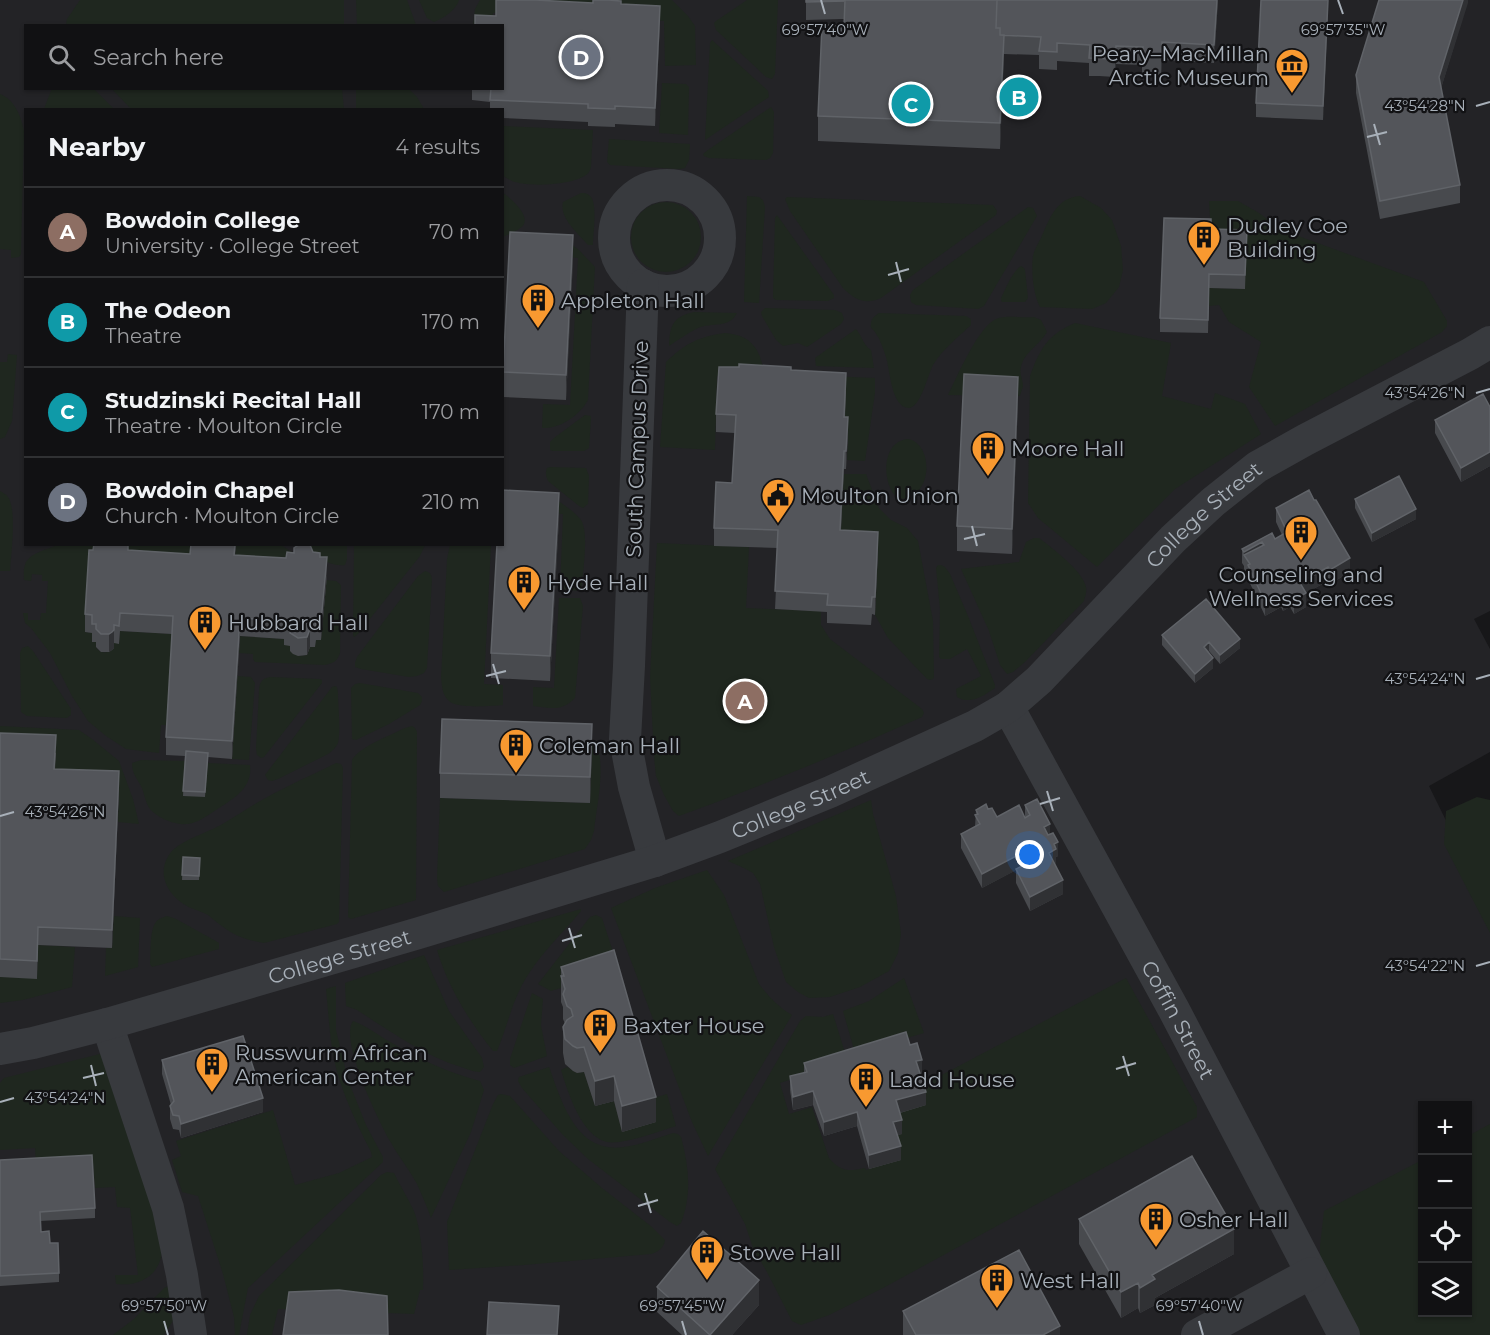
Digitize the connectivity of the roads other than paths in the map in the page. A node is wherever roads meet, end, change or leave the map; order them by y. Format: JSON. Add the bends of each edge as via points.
{"nodes":[{"id":1,"x":643,"y":285,"type":"dead end"},
{"id":2,"x":1490,"y":342,"type":"edge"},
{"id":3,"x":1008,"y":707,"type":"junction"},
{"id":4,"x":655,"y":861,"type":"junction"},
{"id":5,"x":107,"y":1024,"type":"junction"},
{"id":6,"x":0,"y":1049,"type":"edge"},
{"id":7,"x":1311,"y":1273,"type":"junction"},
{"id":8,"x":191,"y":1335,"type":"edge"},
{"id":9,"x":1197,"y":1335,"type":"edge"},
{"id":10,"x":1344,"y":1335,"type":"edge"}],
"edges":[{"from":1,"to":4,"type":"street","name":"South Campus Drive","via":[[625,739]]},
{"from":2,"to":3,"type":"street","name":"College Street","via":[[1257,467],[1173,539],[1039,680]]},
{"from":3,"to":4,"type":"street","name":"College Street","via":[[830,792]]},
{"from":3,"to":7,"type":"street","name":"Coffin Street","via":[[1174,1010]]},
{"from":4,"to":5,"type":"street","name":"College Street"},
{"from":5,"to":6,"type":"street","name":"College Street"},
{"from":5,"to":8,"type":"street","via":[[168,1208]]},
{"from":7,"to":9,"type":"street"},
{"from":7,"to":10,"type":"street","name":"Coffin Street"}]}
